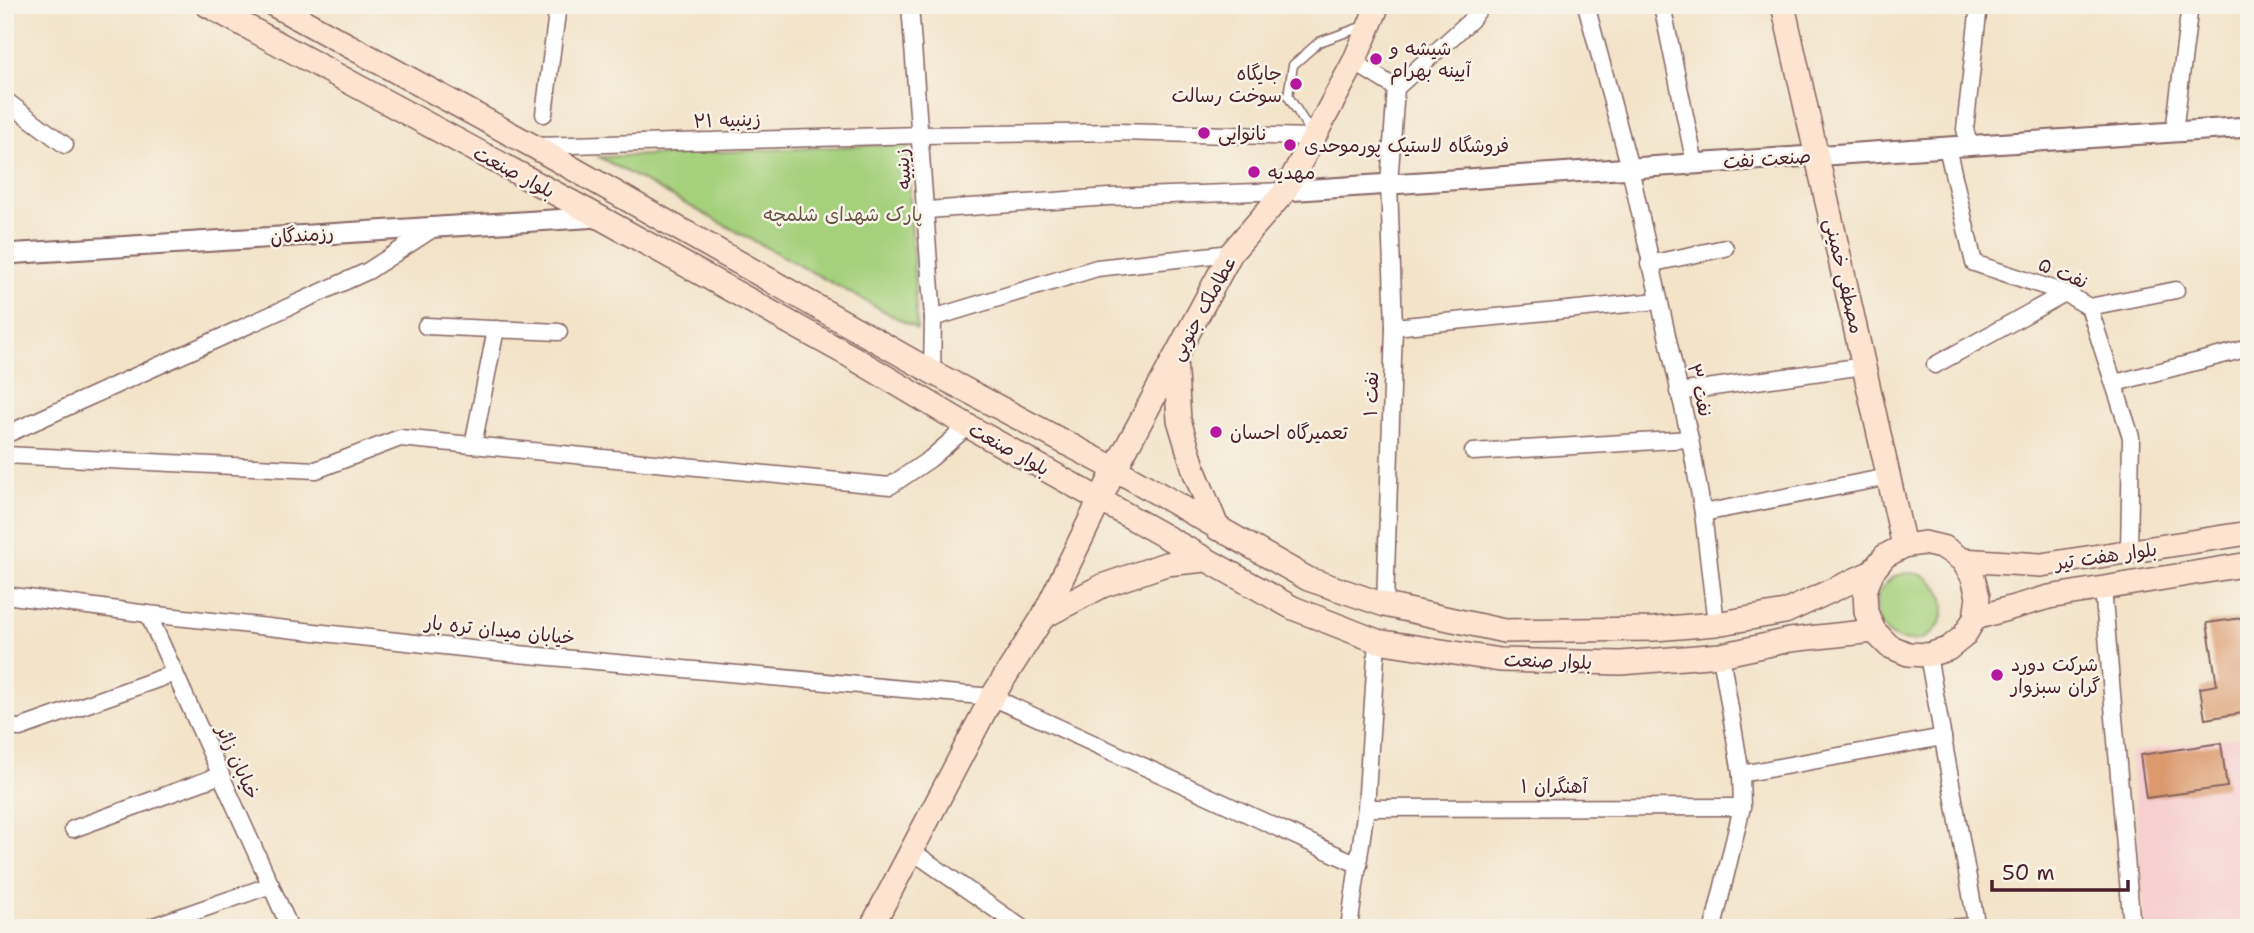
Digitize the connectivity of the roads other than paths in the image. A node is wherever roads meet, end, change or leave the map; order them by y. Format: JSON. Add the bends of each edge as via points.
{"nodes":[{"id":1,"x":207,"y":5,"type":"edge"},
{"id":2,"x":274,"y":5,"type":"edge"},
{"id":3,"x":558,"y":5,"type":"edge"},
{"id":4,"x":910,"y":5,"type":"edge"},
{"id":5,"x":1482,"y":5,"type":"edge"},
{"id":6,"x":1586,"y":5,"type":"edge"},
{"id":7,"x":1662,"y":5,"type":"edge"},
{"id":8,"x":1783,"y":5,"type":"edge"},
{"id":9,"x":1979,"y":5,"type":"edge"},
{"id":10,"x":2190,"y":5,"type":"edge"},
{"id":11,"x":1374,"y":15,"type":"edge"},
{"id":12,"x":339,"y":42,"type":"junction"},
{"id":13,"x":1354,"y":62,"type":"junction"},
{"id":14,"x":323,"y":70,"type":"junction"},
{"id":15,"x":1396,"y":88,"type":"junction"},
{"id":16,"x":5,"y":100,"type":"edge"},
{"id":17,"x":544,"y":114,"type":"dead end"},
{"id":18,"x":2249,"y":127,"type":"edge"},
{"id":19,"x":2175,"y":132,"type":"junction"},
{"id":20,"x":921,"y":135,"type":"junction"},
{"id":21,"x":1314,"y":137,"type":"junction"},
{"id":22,"x":65,"y":145,"type":"dead end"},
{"id":23,"x":1969,"y":145,"type":"junction"},
{"id":24,"x":533,"y":146,"type":"junction"},
{"id":25,"x":1947,"y":147,"type":"junction"},
{"id":26,"x":1817,"y":156,"type":"junction"},
{"id":27,"x":1695,"y":164,"type":"junction"},
{"id":28,"x":1630,"y":168,"type":"junction"},
{"id":29,"x":1389,"y":184,"type":"junction"},
{"id":30,"x":1285,"y":191,"type":"junction"},
{"id":31,"x":927,"y":210,"type":"junction"},
{"id":32,"x":599,"y":217,"type":"junction"},
{"id":33,"x":437,"y":226,"type":"junction"},
{"id":34,"x":1725,"y":248,"type":"dead end"},
{"id":35,"x":1231,"y":253,"type":"junction"},
{"id":36,"x":5,"y":254,"type":"edge"},
{"id":37,"x":1649,"y":264,"type":"junction"},
{"id":38,"x":2176,"y":290,"type":"dead end"},
{"id":39,"x":2065,"y":293,"type":"junction"},
{"id":40,"x":1658,"y":301,"type":"junction"},
{"id":41,"x":2089,"y":307,"type":"junction"},
{"id":42,"x":933,"y":318,"type":"junction"},
{"id":43,"x":426,"y":326,"type":"dead end"},
{"id":44,"x":1394,"y":327,"type":"junction"},
{"id":45,"x":496,"y":329,"type":"junction"},
{"id":46,"x":559,"y":332,"type":"dead end"},
{"id":47,"x":864,"y":334,"type":"junction"},
{"id":48,"x":2249,"y":348,"type":"edge"},
{"id":49,"x":852,"y":357,"type":"junction"},
{"id":50,"x":1175,"y":359,"type":"junction"},
{"id":51,"x":1935,"y":365,"type":"dead end"},
{"id":52,"x":1864,"y":366,"type":"junction"},
{"id":53,"x":932,"y":372,"type":"junction"},
{"id":54,"x":2115,"y":383,"type":"junction"},
{"id":55,"x":1678,"y":392,"type":"junction"},
{"id":56,"x":968,"y":426,"type":"junction"},
{"id":57,"x":5,"y":435,"type":"edge"},
{"id":58,"x":1690,"y":439,"type":"junction"},
{"id":59,"x":473,"y":445,"type":"junction"},
{"id":60,"x":1473,"y":452,"type":"dead end"},
{"id":61,"x":5,"y":455,"type":"edge"},
{"id":62,"x":1115,"y":469,"type":"junction"},
{"id":63,"x":1888,"y":477,"type":"junction"},
{"id":64,"x":1100,"y":499,"type":"junction"},
{"id":65,"x":1703,"y":513,"type":"junction"},
{"id":66,"x":1219,"y":529,"type":"junction"},
{"id":67,"x":2249,"y":533,"type":"edge"},
{"id":68,"x":1904,"y":546,"type":"junction"},
{"id":69,"x":2129,"y":553,"type":"junction"},
{"id":70,"x":1206,"y":560,"type":"junction"},
{"id":71,"x":1962,"y":560,"type":"junction"},
{"id":72,"x":2249,"y":564,"type":"edge"},
{"id":73,"x":1872,"y":572,"type":"junction"},
{"id":74,"x":1308,"y":579,"type":"junction"},
{"id":75,"x":2103,"y":588,"type":"junction"},
{"id":76,"x":5,"y":595,"type":"edge"},
{"id":77,"x":1385,"y":605,"type":"junction"},
{"id":78,"x":1293,"y":608,"type":"junction"},
{"id":79,"x":148,"y":614,"type":"junction"},
{"id":80,"x":1043,"y":617,"type":"junction"},
{"id":81,"x":1975,"y":618,"type":"junction"},
{"id":82,"x":1716,"y":624,"type":"junction"},
{"id":83,"x":1874,"y":631,"type":"junction"},
{"id":84,"x":1377,"y":641,"type":"junction"},
{"id":85,"x":1721,"y":654,"type":"junction"},
{"id":86,"x":1928,"y":655,"type":"junction"},
{"id":87,"x":174,"y":673,"type":"junction"},
{"id":88,"x":992,"y":697,"type":"junction"},
{"id":89,"x":5,"y":727,"type":"edge"},
{"id":90,"x":1943,"y":737,"type":"junction"},
{"id":91,"x":1741,"y":774,"type":"junction"},
{"id":92,"x":221,"y":775,"type":"junction"},
{"id":93,"x":1742,"y":807,"type":"junction"},
{"id":94,"x":1366,"y":808,"type":"junction"},
{"id":95,"x":74,"y":829,"type":"dead end"},
{"id":96,"x":912,"y":851,"type":"junction"},
{"id":97,"x":1359,"y":865,"type":"junction"},
{"id":98,"x":271,"y":885,"type":"junction"},
{"id":99,"x":1976,"y":927,"type":"edge"},
{"id":100,"x":148,"y":928,"type":"edge"},
{"id":101,"x":290,"y":928,"type":"edge"},
{"id":102,"x":871,"y":928,"type":"edge"},
{"id":103,"x":1022,"y":928,"type":"edge"},
{"id":104,"x":1349,"y":928,"type":"edge"},
{"id":105,"x":1713,"y":928,"type":"edge"},
{"id":106,"x":1946,"y":928,"type":"edge"},
{"id":107,"x":2132,"y":928,"type":"edge"}],
"edges":[{"from":1,"to":14,"type":"main road","name":"بلوار صنعت"},
{"from":2,"to":12,"type":"main road","name":"بلوار صنعت"},
{"from":3,"to":17,"type":"street"},
{"from":4,"to":20,"type":"street","name":"زینبیه"},
{"from":5,"to":15,"type":"street"},
{"from":6,"to":28,"type":"street","name":"نفت ۳"},
{"from":7,"to":27,"type":"street"},
{"from":8,"to":26,"type":"main road","name":"مصطفی خمینی"},
{"from":9,"to":23,"type":"street","via":[[1965,129]]},
{"from":10,"to":19,"type":"street"},
{"from":11,"to":13,"type":"main road","name":"عطاملک جنوبی"},
{"from":11,"to":21,"type":"lane","via":[[1319,42],[1293,65],[1288,96]]},
{"from":12,"to":14,"type":"main road"},
{"from":12,"to":24,"type":"main road","name":"بلوار صنعت"},
{"from":13,"to":15,"type":"street"},
{"from":13,"to":21,"type":"main road","name":"عطاملک جنوبی"},
{"from":14,"to":32,"type":"main road","name":"بلوار صنعت"},
{"from":15,"to":29,"type":"street","name":"نفت ۱"},
{"from":16,"to":22,"type":"street"},
{"from":18,"to":19,"type":"street","name":"صنعت نفت"},
{"from":19,"to":23,"type":"street","name":"صنعت نفت"},
{"from":20,"to":21,"type":"street","name":"زینبیه ۲۱","via":[[1118,132]]},
{"from":20,"to":24,"type":"street","name":"زینبیه ۲۱"},
{"from":20,"to":31,"type":"street","name":"زینبیه"},
{"from":21,"to":30,"type":"main road","name":"عطاملک جنوبی"},
{"from":23,"to":25,"type":"street","name":"صنعت نفت"},
{"from":24,"to":47,"type":"main road","name":"بلوار صنعت"},
{"from":25,"to":26,"type":"street","name":"صنعت نفت"},
{"from":25,"to":39,"type":"street","name":"نفت ۵","via":[[1974,263]]},
{"from":26,"to":27,"type":"street","name":"صنعت نفت"},
{"from":26,"to":52,"type":"main road","name":"مصطفی خمینی"},
{"from":27,"to":28,"type":"street","name":"صنعت نفت"},
{"from":28,"to":29,"type":"street","name":"صنعت نفت"},
{"from":28,"to":37,"type":"street","name":"نفت ۳"},
{"from":29,"to":30,"type":"street","name":"صنعت نفت"},
{"from":29,"to":44,"type":"street","name":"نفت ۱"},
{"from":30,"to":31,"type":"street"},
{"from":30,"to":35,"type":"main road","name":"عطاملک جنوبی"},
{"from":31,"to":42,"type":"street","name":"زینبیه"},
{"from":32,"to":33,"type":"street","name":"رزمندگان"},
{"from":32,"to":49,"type":"main road","name":"بلوار صنعت"},
{"from":33,"to":36,"type":"street","name":"رزمندگان"},
{"from":33,"to":57,"type":"street","via":[[368,271]]},
{"from":34,"to":37,"type":"street"},
{"from":35,"to":42,"type":"street","via":[[1097,268]]},
{"from":35,"to":50,"type":"main road","name":"عطاملک جنوبی"},
{"from":37,"to":40,"type":"street","name":"نفت ۳"},
{"from":38,"to":41,"type":"street"},
{"from":39,"to":41,"type":"street","name":"نفت ۵"},
{"from":39,"to":51,"type":"street"},
{"from":40,"to":44,"type":"street"},
{"from":40,"to":55,"type":"street","name":"نفت ۳"},
{"from":41,"to":54,"type":"street","name":"نفت ۵"},
{"from":42,"to":53,"type":"street","name":"زینبیه"},
{"from":43,"to":45,"type":"street"},
{"from":44,"to":77,"type":"street","name":"نفت ۱"},
{"from":45,"to":46,"type":"street"},
{"from":45,"to":59,"type":"street"},
{"from":47,"to":49,"type":"main road"},
{"from":47,"to":53,"type":"main road","name":"بلوار صنعت"},
{"from":48,"to":54,"type":"street"},
{"from":49,"to":56,"type":"main road","name":"بلوار صنعت"},
{"from":50,"to":62,"type":"main road","name":"عطاملک جنوبی"},
{"from":50,"to":66,"type":"main road","via":[[1179,420]]},
{"from":52,"to":55,"type":"street"},
{"from":52,"to":63,"type":"main road","name":"مصطفی خمینی"},
{"from":53,"to":62,"type":"main road","name":"بلوار صنعت"},
{"from":54,"to":69,"type":"street","name":"نفت ۵","via":[[2131,437]]},
{"from":55,"to":58,"type":"street","name":"نفت ۳"},
{"from":56,"to":59,"type":"street","via":[[890,486]]},
{"from":56,"to":64,"type":"main road","name":"بلوار صنعت"},
{"from":58,"to":60,"type":"street"},
{"from":58,"to":65,"type":"street","name":"نفت ۳"},
{"from":59,"to":61,"type":"street","via":[[400,438],[316,470]]},
{"from":62,"to":64,"type":"main road","name":"عطاملک جنوبی"},
{"from":62,"to":66,"type":"main road","name":"بلوار صنعت"},
{"from":63,"to":65,"type":"street"},
{"from":63,"to":68,"type":"main road","name":"مصطفی خمینی"},
{"from":64,"to":70,"type":"main road","name":"بلوار صنعت"},
{"from":64,"to":80,"type":"main road","name":"عطاملک جنوبی"},
{"from":65,"to":82,"type":"street","name":"نفت ۳"},
{"from":66,"to":74,"type":"main road","name":"بلوار صنعت"},
{"from":67,"to":69,"type":"main road","name":"بلوار هفت تیر"},
{"from":68,"to":71,"type":"main road","via":[[1924,543],[1945,548]]},
{"from":68,"to":73,"type":"main road","via":[[1885,556]]},
{"from":69,"to":71,"type":"main road","name":"بلوار هفت تیر","via":[[2041,565]]},
{"from":70,"to":78,"type":"main road","name":"بلوار صنعت"},
{"from":70,"to":80,"type":"main road","via":[[1166,564],[1115,581]]},
{"from":71,"to":81,"type":"main road","via":[[1978,597]]},
{"from":72,"to":75,"type":"main road","name":"بلوار هفت تیر"},
{"from":73,"to":82,"type":"main road","name":"بلوار صنعت","via":[[1785,612]]},
{"from":73,"to":83,"type":"main road","via":[[1865,591],[1866,612]]},
{"from":74,"to":77,"type":"main road","name":"بلوار صنعت"},
{"from":74,"to":78,"type":"main road"},
{"from":75,"to":81,"type":"main road","name":"بلوار هفت تیر","via":[[2049,597]]},
{"from":75,"to":107,"type":"street"},
{"from":76,"to":79,"type":"street","name":"خیابان میدان تره بار"},
{"from":77,"to":82,"type":"main road","name":"بلوار صنعت","via":[[1504,631]]},
{"from":78,"to":84,"type":"main road","name":"بلوار صنعت"},
{"from":79,"to":87,"type":"street","name":"خیابان زائر"},
{"from":79,"to":88,"type":"street","name":"خیابان میدان تره بار","via":[[518,654]]},
{"from":80,"to":88,"type":"main road","name":"عطاملک جنوبی"},
{"from":81,"to":86,"type":"main road","via":[[1964,636],[1948,649]]},
{"from":83,"to":85,"type":"main road","name":"بلوار صنعت","via":[[1790,640]]},
{"from":83,"to":86,"type":"main road","via":[[1889,646],[1908,654]]},
{"from":84,"to":85,"type":"main road","name":"بلوار صنعت","via":[[1500,660],[1621,663]]},
{"from":84,"to":94,"type":"street"},
{"from":85,"to":91,"type":"street"},
{"from":86,"to":90,"type":"street"},
{"from":87,"to":89,"type":"street","via":[[20,728]]},
{"from":87,"to":92,"type":"street","name":"خیابان زائر"},
{"from":88,"to":96,"type":"main road","name":"عطاملک جنوبی"},
{"from":88,"to":97,"type":"street","name":"خیابان میدان تره بار"},
{"from":90,"to":91,"type":"street"},
{"from":90,"to":99,"type":"street"},
{"from":91,"to":93,"type":"street"},
{"from":92,"to":95,"type":"street"},
{"from":92,"to":98,"type":"street","name":"خیابان زائر"},
{"from":93,"to":94,"type":"street","name":"آهنگران ۱"},
{"from":93,"to":105,"type":"street"},
{"from":94,"to":97,"type":"street"},
{"from":96,"to":102,"type":"main road","name":"عطاملک جنوبی"},
{"from":96,"to":103,"type":"street"},
{"from":97,"to":104,"type":"street"},
{"from":98,"to":100,"type":"street"},
{"from":98,"to":101,"type":"street","name":"خیابان زائر"},
{"from":99,"to":106,"type":"street"}]}
